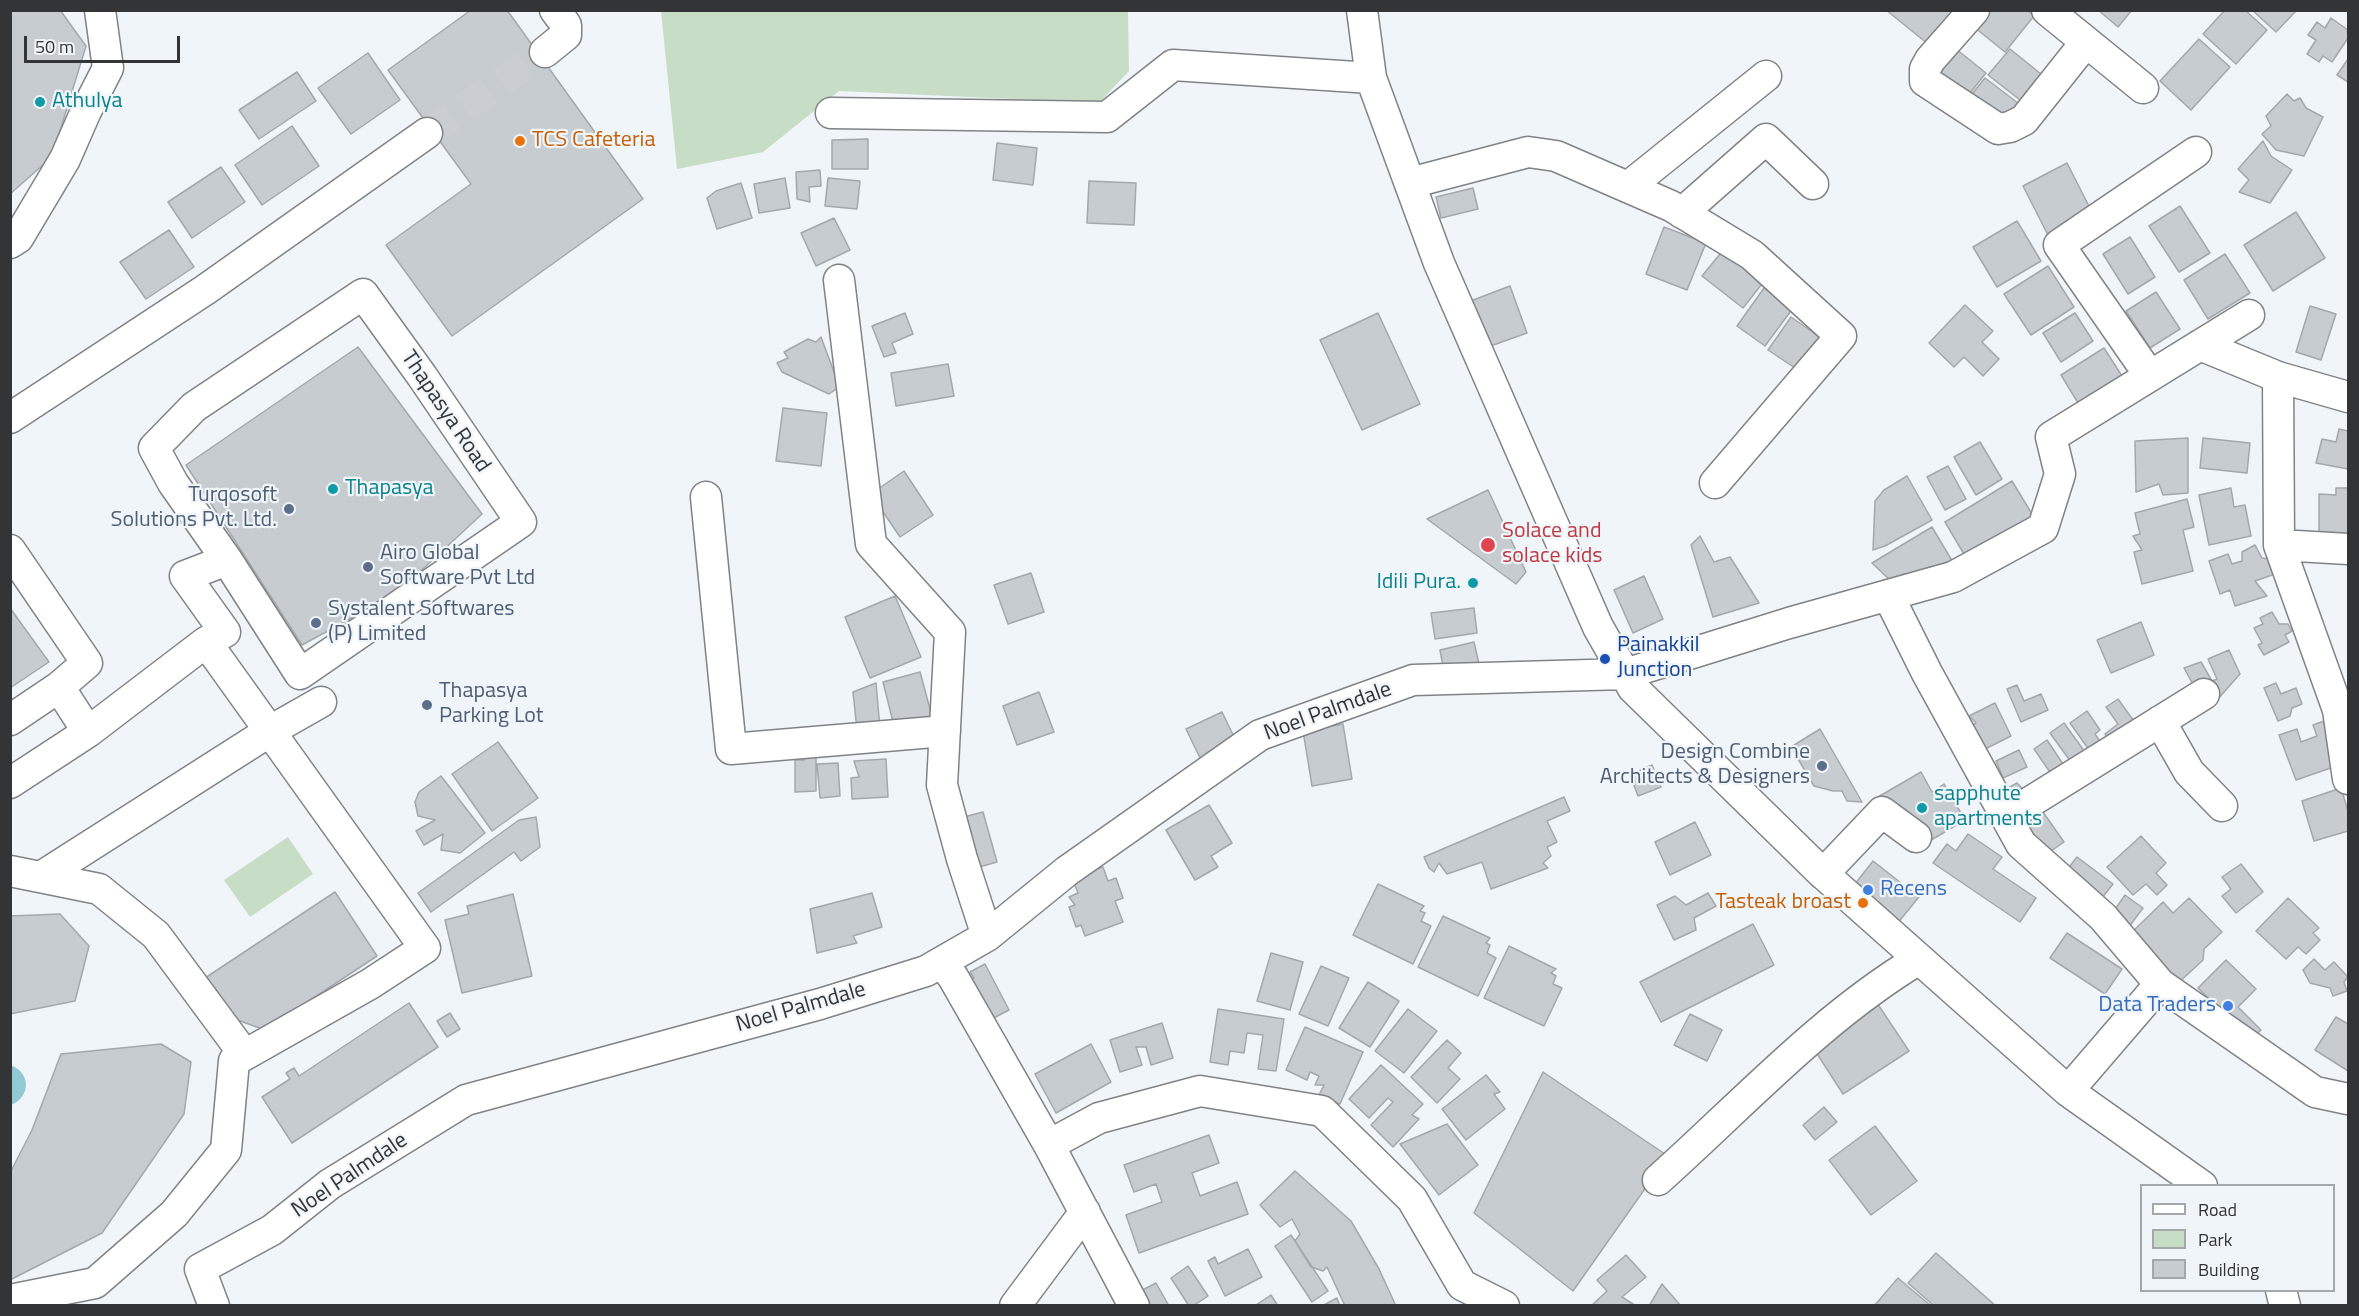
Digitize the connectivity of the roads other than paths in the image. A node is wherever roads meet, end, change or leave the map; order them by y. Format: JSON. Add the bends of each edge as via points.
{"nodes":[{"id":1,"x":100,"y":10,"type":"edge"},
{"id":2,"x":555,"y":10,"type":"edge"},
{"id":3,"x":1362,"y":10,"type":"edge"},
{"id":4,"x":1974,"y":10,"type":"edge"},
{"id":5,"x":2047,"y":10,"type":"edge"},
{"id":6,"x":2086,"y":42,"type":"junction"},
{"id":7,"x":545,"y":52,"type":"tunnel mouth"},
{"id":8,"x":1766,"y":76,"type":"dead end"},
{"id":9,"x":1371,"y":78,"type":"junction"},
{"id":10,"x":2143,"y":88,"type":"dead end"},
{"id":11,"x":831,"y":113,"type":"dead end"},
{"id":12,"x":427,"y":133,"type":"tunnel mouth"},
{"id":13,"x":2196,"y":152,"type":"dead end"},
{"id":14,"x":1410,"y":183,"type":"junction"},
{"id":15,"x":1813,"y":184,"type":"dead end"},
{"id":16,"x":1628,"y":187,"type":"junction"},
{"id":17,"x":1682,"y":213,"type":"junction"},
{"id":18,"x":10,"y":243,"type":"edge"},
{"id":19,"x":838,"y":280,"type":"dead end"},
{"id":20,"x":2249,"y":315,"type":"dead end"},
{"id":21,"x":2200,"y":345,"type":"junction"},
{"id":22,"x":2150,"y":376,"type":"junction"},
{"id":23,"x":2278,"y":377,"type":"junction"},
{"id":24,"x":2349,"y":397,"type":"edge"},
{"id":25,"x":10,"y":418,"type":"edge"},
{"id":26,"x":1715,"y":483,"type":"dead end"},
{"id":27,"x":706,"y":497,"type":"dead end"},
{"id":28,"x":2279,"y":545,"type":"junction"},
{"id":29,"x":2349,"y":549,"type":"edge"},
{"id":30,"x":10,"y":550,"type":"edge"},
{"id":31,"x":227,"y":560,"type":"junction"},
{"id":32,"x":1888,"y":595,"type":"junction"},
{"id":33,"x":206,"y":642,"type":"junction"},
{"id":34,"x":1625,"y":674,"type":"junction"},
{"id":35,"x":59,"y":687,"type":"junction"},
{"id":36,"x":2204,"y":694,"type":"dead end"},
{"id":37,"x":321,"y":702,"type":"dead end"},
{"id":38,"x":2343,"y":711,"type":"edge"},
{"id":39,"x":10,"y":720,"type":"edge"},
{"id":40,"x":2160,"y":722,"type":"junction"},
{"id":41,"x":270,"y":731,"type":"junction"},
{"id":42,"x":945,"y":731,"type":"junction"},
{"id":43,"x":88,"y":732,"type":"junction"},
{"id":44,"x":2349,"y":779,"type":"edge"},
{"id":45,"x":10,"y":783,"type":"edge"},
{"id":46,"x":2222,"y":806,"type":"dead end"},
{"id":47,"x":2006,"y":818,"type":"junction"},
{"id":48,"x":1916,"y":837,"type":"dead end"},
{"id":49,"x":10,"y":871,"type":"edge"},
{"id":50,"x":1823,"y":874,"type":"junction"},
{"id":51,"x":41,"y":877,"type":"junction"},
{"id":52,"x":987,"y":936,"type":"junction"},
{"id":53,"x":1919,"y":959,"type":"junction"},
{"id":54,"x":942,"y":963,"type":"junction"},
{"id":55,"x":2160,"y":984,"type":"junction"},
{"id":56,"x":234,"y":1061,"type":"junction"},
{"id":57,"x":2068,"y":1091,"type":"junction"},
{"id":58,"x":2349,"y":1099,"type":"edge"},
{"id":59,"x":1050,"y":1145,"type":"junction"},
{"id":60,"x":1658,"y":1180,"type":"dead end"},
{"id":61,"x":2201,"y":1184,"type":"edge"},
{"id":62,"x":1085,"y":1212,"type":"junction"},
{"id":63,"x":1460,"y":1295,"type":"edge"},
{"id":64,"x":10,"y":1300,"type":"edge"},
{"id":65,"x":214,"y":1305,"type":"edge"},
{"id":66,"x":1014,"y":1305,"type":"edge"},
{"id":67,"x":1134,"y":1305,"type":"edge"},
{"id":68,"x":1504,"y":1305,"type":"edge"}],
"edges":[{"from":1,"to":18,"type":"street","via":[[108,68],[65,159],[18,238]]},
{"from":2,"to":7,"type":"street","via":[[566,25],[566,35]]},
{"from":3,"to":9,"type":"street"},
{"from":4,"to":6,"type":"street","via":[[1930,60],[1924,81],[1998,129],[2024,120]]},
{"from":5,"to":6,"type":"street"},
{"from":6,"to":10,"type":"street"},
{"from":8,"to":16,"type":"street"},
{"from":9,"to":11,"type":"street","via":[[1173,64],[1107,117]]},
{"from":9,"to":14,"type":"street"},
{"from":12,"to":25,"type":"street","via":[[205,290]]},
{"from":13,"to":22,"type":"street","via":[[2059,245]]},
{"from":14,"to":16,"type":"street","via":[[1528,152],[1556,156]]},
{"from":14,"to":34,"type":"street","via":[[1439,263],[1598,627]]},
{"from":15,"to":17,"type":"street","via":[[1766,139]]},
{"from":16,"to":17,"type":"street"},
{"from":17,"to":26,"type":"street","via":[[1752,255],[1841,336]]},
{"from":19,"to":42,"type":"street","via":[[871,544],[950,632]]},
{"from":20,"to":21,"type":"street"},
{"from":21,"to":22,"type":"street"},
{"from":21,"to":23,"type":"street"},
{"from":22,"to":32,"type":"street","name":"Noel Palmdale","via":[[2051,437],[2060,474],[2043,528],[1953,577]]},
{"from":23,"to":24,"type":"street"},
{"from":23,"to":28,"type":"street"},
{"from":27,"to":42,"type":"street","via":[[731,749]]},
{"from":28,"to":29,"type":"street"},
{"from":28,"to":38,"type":"street"},
{"from":30,"to":35,"type":"street","via":[[87,663]]},
{"from":31,"to":31,"type":"street","name":"Thapasya Road","via":[[173,483],[154,448],[195,407],[363,294],[521,522],[300,674]]},
{"from":31,"to":33,"type":"street","via":[[185,576],[225,632]]},
{"from":32,"to":34,"type":"street","name":"Noel Palmdale"},
{"from":32,"to":47,"type":"street"},
{"from":33,"to":41,"type":"street"},
{"from":33,"to":43,"type":"street"},
{"from":34,"to":50,"type":"street","via":[[1633,688]]},
{"from":34,"to":52,"type":"street","name":"Noel Palmdale","via":[[1413,680],[1260,735],[1067,871]]},
{"from":35,"to":39,"type":"street"},
{"from":35,"to":43,"type":"street"},
{"from":36,"to":40,"type":"street"},
{"from":37,"to":41,"type":"street"},
{"from":38,"to":44,"type":"street"},
{"from":40,"to":46,"type":"street","via":[[2189,771]]},
{"from":40,"to":47,"type":"street"},
{"from":41,"to":51,"type":"street"},
{"from":41,"to":56,"type":"street","via":[[424,948],[370,984]]},
{"from":42,"to":52,"type":"street","via":[[942,785]]},
{"from":43,"to":45,"type":"street"},
{"from":47,"to":55,"type":"street","via":[[2021,844],[2103,917]]},
{"from":48,"to":50,"type":"street","via":[[1882,812]]},
{"from":49,"to":51,"type":"street"},
{"from":50,"to":53,"type":"street"},
{"from":51,"to":56,"type":"street","via":[[99,889],[156,935],[242,1050]]},
{"from":52,"to":54,"type":"street","name":"Noel Palmdale"},
{"from":53,"to":57,"type":"street"},
{"from":53,"to":60,"type":"street","via":[[1836,1017]]},
{"from":54,"to":59,"type":"street"},
{"from":54,"to":65,"type":"street","name":"Noel Palmdale","via":[[820,1004],[466,1100],[330,1184],[272,1230],[200,1269]]},
{"from":55,"to":57,"type":"street"},
{"from":55,"to":58,"type":"street","via":[[2315,1092]]},
{"from":56,"to":64,"type":"street","via":[[226,1150],[174,1214],[95,1283]]},
{"from":57,"to":61,"type":"street"},
{"from":59,"to":62,"type":"street"},
{"from":59,"to":63,"type":"street","via":[[1099,1118],[1200,1090],[1322,1111],[1412,1199]]},
{"from":62,"to":66,"type":"street"},
{"from":62,"to":67,"type":"street"},
{"from":63,"to":68,"type":"street"}]}
